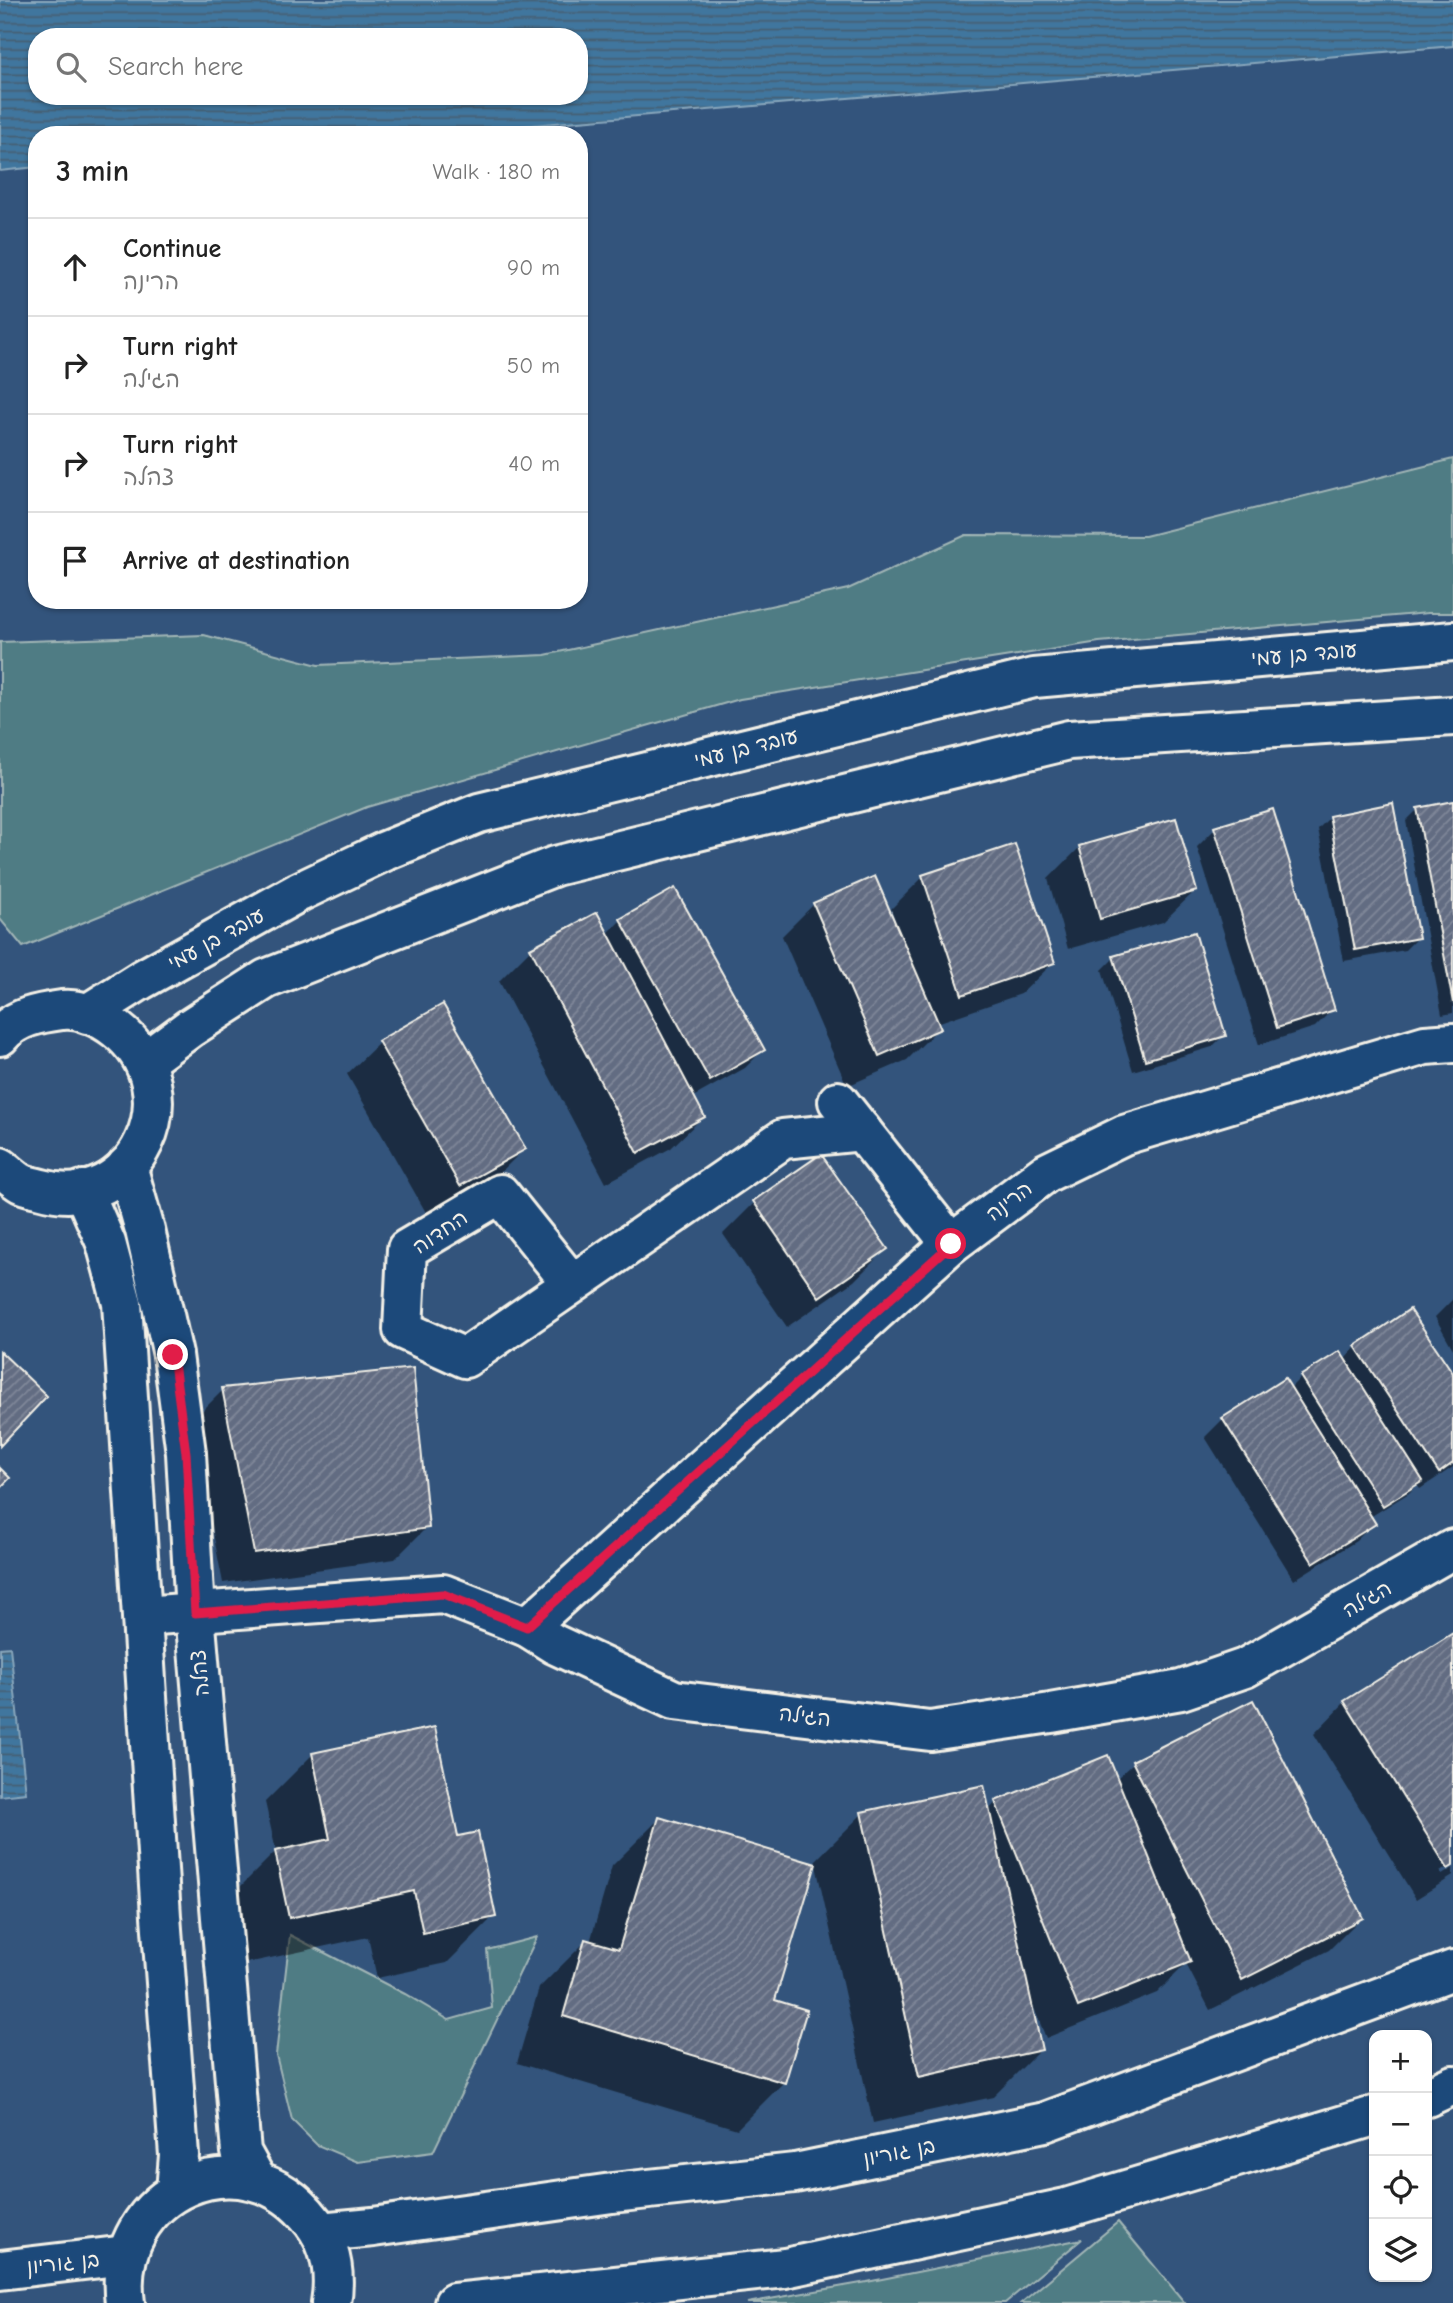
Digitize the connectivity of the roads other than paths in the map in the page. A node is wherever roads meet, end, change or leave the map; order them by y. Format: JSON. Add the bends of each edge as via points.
{"nodes":[{"id":1,"x":1453,"y":641,"type":"edge"},
{"id":2,"x":1453,"y":716,"type":"edge"},
{"id":3,"x":87,"y":1014,"type":"junction"},
{"id":4,"x":0,"y":1036,"type":"edge"},
{"id":5,"x":1453,"y":1043,"type":"edge"},
{"id":6,"x":144,"y":1062,"type":"junction"},
{"id":7,"x":838,"y":1101,"type":"dead end"},
{"id":8,"x":862,"y":1131,"type":"junction"},
{"id":9,"x":127,"y":1166,"type":"junction"},
{"id":10,"x":0,"y":1167,"type":"edge"},
{"id":11,"x":83,"y":1190,"type":"junction"},
{"id":12,"x":951,"y":1244,"type":"junction"},
{"id":13,"x":572,"y":1284,"type":"junction"},
{"id":14,"x":1453,"y":1549,"type":"edge"},
{"id":15,"x":195,"y":1613,"type":"junction"},
{"id":16,"x":143,"y":1616,"type":"junction"},
{"id":17,"x":527,"y":1627,"type":"junction"},
{"id":18,"x":1453,"y":1970,"type":"edge"},
{"id":19,"x":1453,"y":2085,"type":"edge"},
{"id":20,"x":1432,"y":2095,"type":"edge"},
{"id":21,"x":1369,"y":2117,"type":"edge"},
{"id":22,"x":257,"y":2181,"type":"junction"},
{"id":23,"x":176,"y":2191,"type":"junction"},
{"id":24,"x":320,"y":2232,"type":"junction"},
{"id":25,"x":126,"y":2255,"type":"junction"},
{"id":26,"x":0,"y":2270,"type":"edge"},
{"id":27,"x":125,"y":2303,"type":"edge"},
{"id":28,"x":331,"y":2303,"type":"edge"},
{"id":29,"x":454,"y":2303,"type":"edge"}],
"edges":[{"from":1,"to":3,"type":"street","name":"עובד בן עמי","via":[[1034,678],[479,813],[299,892]]},
{"from":2,"to":6,"type":"street","via":[[1069,740],[555,866],[266,979]]},
{"from":3,"to":4,"type":"street","via":[[71,1009],[34,1014]]},
{"from":3,"to":6,"type":"street","via":[[105,1019],[132,1041]]},
{"from":5,"to":12,"type":"street","name":"הרינה","via":[[1426,1045],[1124,1135],[1046,1173]]},
{"from":6,"to":9,"type":"street","via":[[155,1108],[145,1143]]},
{"from":7,"to":8,"type":"street"},
{"from":8,"to":12,"type":"street"},
{"from":8,"to":13,"type":"street","name":"החדוה","via":[[783,1139]]},
{"from":9,"to":11,"type":"street"},
{"from":9,"to":15,"type":"street","name":"צהלה","via":[[173,1355],[186,1453]]},
{"from":10,"to":11,"type":"street","via":[[21,1184],[57,1194]]},
{"from":11,"to":16,"type":"street","via":[[106,1243],[122,1303]]},
{"from":12,"to":17,"type":"street","name":"הרינה"},
{"from":13,"to":13,"type":"street","name":"החדוה","via":[[465,1358],[403,1330],[407,1249],[500,1194]]},
{"from":14,"to":17,"type":"street","name":"הגילה","via":[[1244,1668],[1181,1689],[930,1731],[674,1700]]},
{"from":15,"to":16,"type":"street","name":"הגילה"},
{"from":15,"to":17,"type":"street","name":"הגילה","via":[[443,1594]]},
{"from":15,"to":22,"type":"street","name":"צהלה","via":[[241,2152]]},
{"from":16,"to":23,"type":"street","via":[[179,2155]]},
{"from":18,"to":24,"type":"street","name":"בן גוריון","via":[[1045,2122],[795,2173]]},
{"from":19,"to":20,"type":"street"},
{"from":21,"to":29,"type":"street","via":[[1066,2208],[785,2268]]},
{"from":22,"to":23,"type":"street","via":[[202,2180]]},
{"from":22,"to":24,"type":"street","via":[[282,2192],[304,2210]]},
{"from":23,"to":25,"type":"street","via":[[154,2208]]},
{"from":24,"to":28,"type":"street","via":[[331,2258]]},
{"from":25,"to":26,"type":"street","name":"בן גוריון"},
{"from":25,"to":27,"type":"street"}]}
